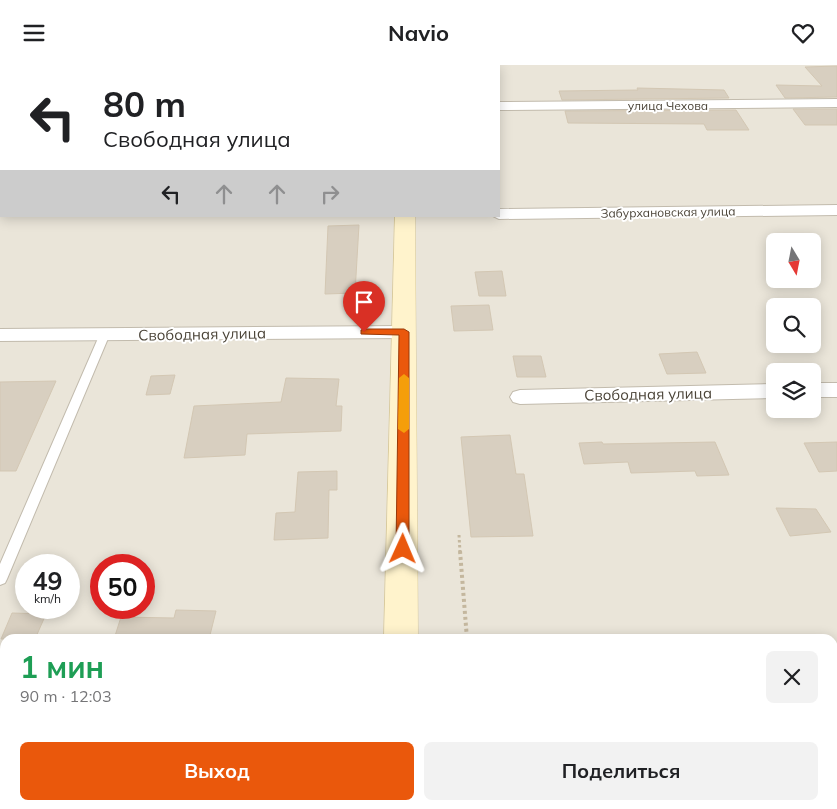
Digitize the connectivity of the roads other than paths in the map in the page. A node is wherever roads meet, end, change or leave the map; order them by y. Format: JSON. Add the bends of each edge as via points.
{"nodes":[{"id":1,"x":837,"y":103,"type":"edge"},
{"id":2,"x":500,"y":106,"type":"edge"},
{"id":3,"x":837,"y":210,"type":"edge"},
{"id":4,"x":500,"y":214,"type":"edge"},
{"id":5,"x":405,"y":217,"type":"edge"},
{"id":6,"x":404,"y":332,"type":"junction"},
{"id":7,"x":0,"y":335,"type":"edge"},
{"id":8,"x":104,"y":336,"type":"junction"},
{"id":9,"x":821,"y":390,"type":"edge"},
{"id":10,"x":837,"y":390,"type":"edge"},
{"id":11,"x":766,"y":391,"type":"edge"},
{"id":12,"x":520,"y":397,"type":"dead end"},
{"id":13,"x":0,"y":579,"type":"edge"},
{"id":14,"x":402,"y":634,"type":"edge"}],
"edges":[{"from":1,"to":2,"type":"street","name":"улица Чехова"},
{"from":3,"to":4,"type":"street","name":"Забурхановская улица"},
{"from":5,"to":6,"type":"main road"},
{"from":6,"to":8,"type":"street","name":"Свободная улица"},
{"from":6,"to":14,"type":"main road"},
{"from":7,"to":8,"type":"street","name":"Свободная улица"},
{"from":8,"to":13,"type":"lane"},
{"from":9,"to":10,"type":"street"},
{"from":11,"to":12,"type":"street","name":"Свободная улица"}]}
